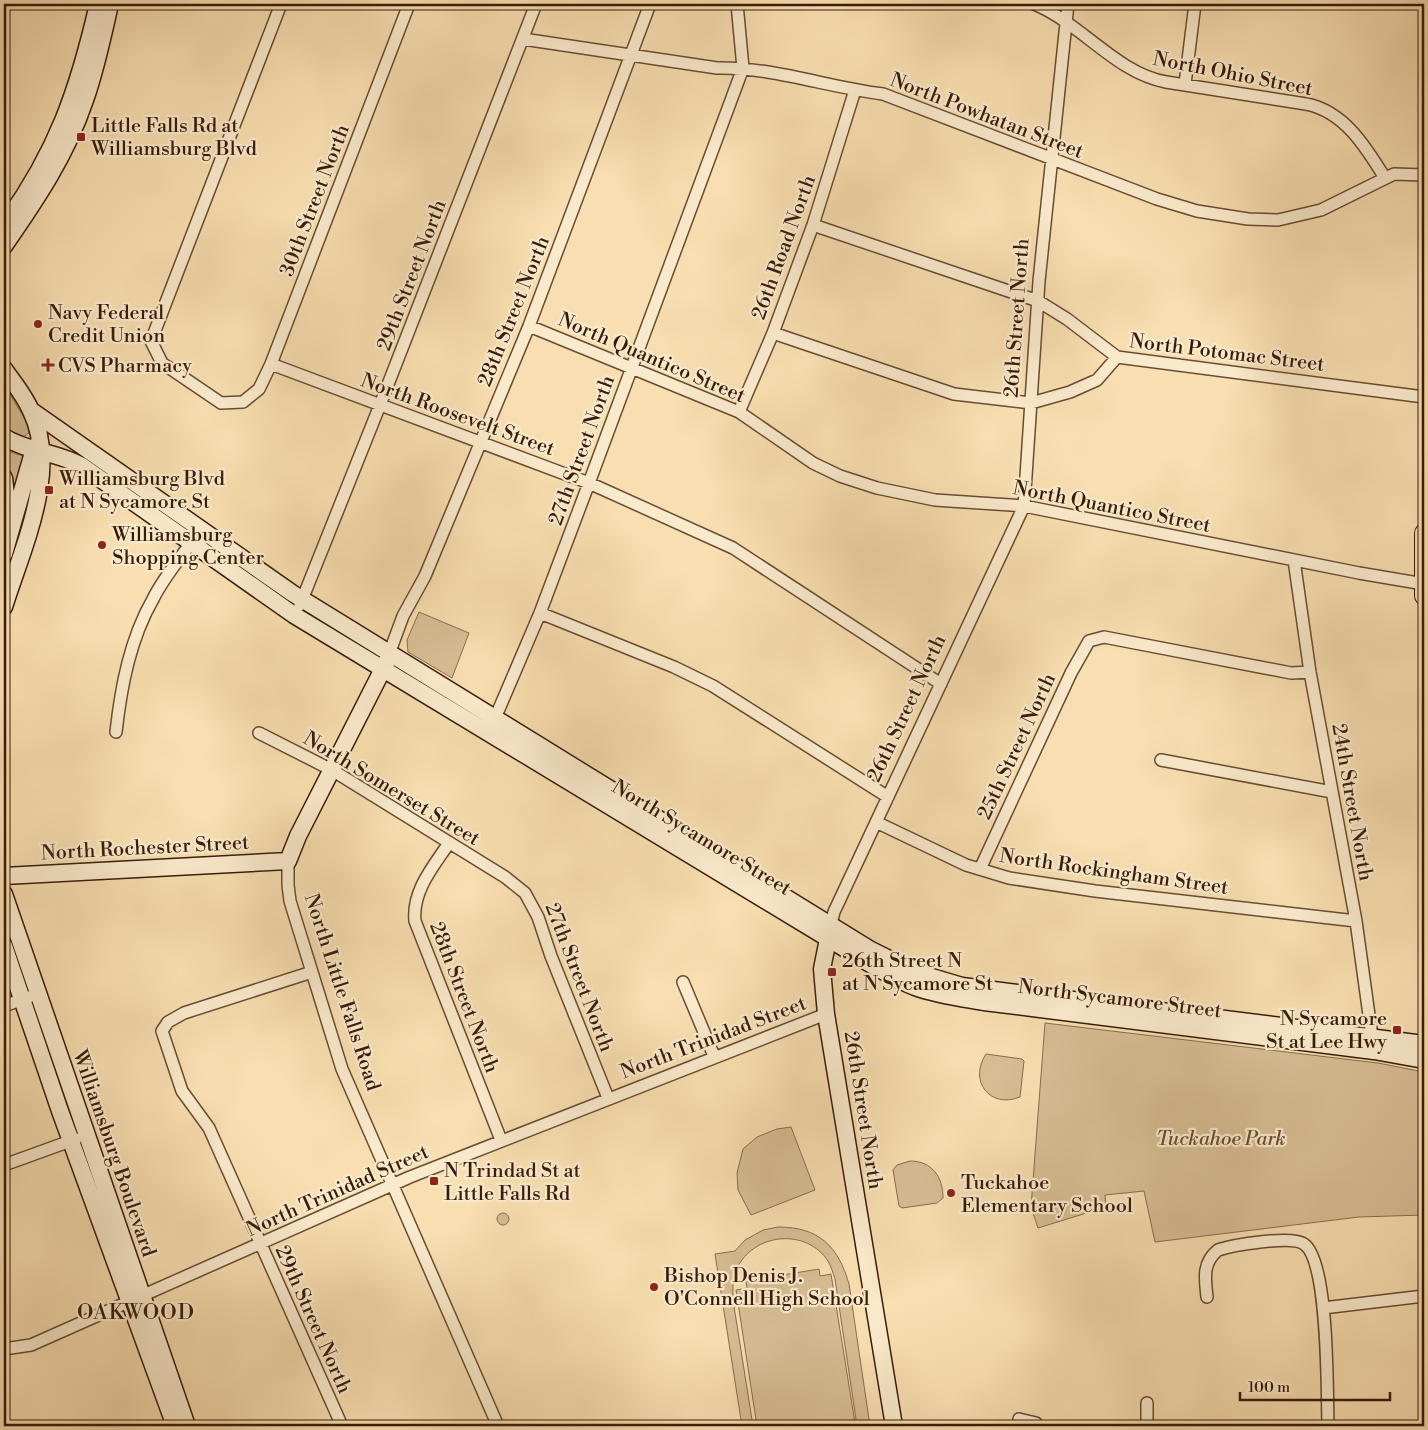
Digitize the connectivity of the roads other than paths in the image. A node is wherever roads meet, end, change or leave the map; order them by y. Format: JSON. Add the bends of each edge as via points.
{"nodes":[{"id":1,"x":98,"y":4,"type":"edge"},
{"id":2,"x":110,"y":4,"type":"edge"},
{"id":3,"x":281,"y":4,"type":"edge"},
{"id":4,"x":409,"y":4,"type":"edge"},
{"id":5,"x":536,"y":4,"type":"edge"},
{"id":6,"x":650,"y":4,"type":"edge"},
{"id":7,"x":737,"y":4,"type":"edge"},
{"id":8,"x":1034,"y":4,"type":"edge"},
{"id":9,"x":1068,"y":4,"type":"edge"},
{"id":10,"x":1195,"y":4,"type":"edge"},
{"id":11,"x":1067,"y":22,"type":"junction"},
{"id":12,"x":523,"y":39,"type":"junction"},
{"id":13,"x":632,"y":56,"type":"junction"},
{"id":14,"x":743,"y":68,"type":"junction"},
{"id":15,"x":1185,"y":84,"type":"junction"},
{"id":16,"x":855,"y":90,"type":"junction"},
{"id":17,"x":1050,"y":159,"type":"junction"},
{"id":18,"x":1424,"y":175,"type":"edge"},
{"id":19,"x":1385,"y":178,"type":"junction"},
{"id":20,"x":4,"y":225,"type":"edge"},
{"id":21,"x":814,"y":225,"type":"junction"},
{"id":22,"x":4,"y":246,"type":"edge"},
{"id":23,"x":1038,"y":301,"type":"junction"},
{"id":24,"x":529,"y":326,"type":"junction"},
{"id":25,"x":773,"y":332,"type":"junction"},
{"id":26,"x":1117,"y":357,"type":"junction"},
{"id":27,"x":271,"y":364,"type":"junction"},
{"id":28,"x":632,"y":367,"type":"junction"},
{"id":29,"x":4,"y":369,"type":"edge"},
{"id":30,"x":1424,"y":397,"type":"edge"},
{"id":31,"x":1031,"y":403,"type":"junction"},
{"id":32,"x":380,"y":406,"type":"junction"},
{"id":33,"x":32,"y":411,"type":"junction"},
{"id":34,"x":739,"y":412,"type":"junction"},
{"id":35,"x":4,"y":437,"type":"edge"},
{"id":36,"x":481,"y":442,"type":"junction"},
{"id":37,"x":39,"y":447,"type":"junction"},
{"id":38,"x":99,"y":459,"type":"junction"},
{"id":39,"x":82,"y":466,"type":"junction"},
{"id":40,"x":4,"y":478,"type":"edge"},
{"id":41,"x":589,"y":483,"type":"junction"},
{"id":42,"x":39,"y":488,"type":"junction"},
{"id":43,"x":1024,"y":506,"type":"junction"},
{"id":44,"x":11,"y":531,"type":"junction"},
{"id":45,"x":1424,"y":533,"type":"edge"},
{"id":46,"x":196,"y":536,"type":"junction"},
{"id":47,"x":4,"y":554,"type":"edge"},
{"id":48,"x":1294,"y":560,"type":"junction"},
{"id":49,"x":1424,"y":584,"type":"edge"},
{"id":50,"x":1424,"y":596,"type":"edge"},
{"id":51,"x":303,"y":600,"type":"junction"},
{"id":52,"x":4,"y":607,"type":"edge"},
{"id":53,"x":540,"y":613,"type":"junction"},
{"id":54,"x":294,"y":615,"type":"junction"},
{"id":55,"x":386,"y":662,"type":"junction"},
{"id":56,"x":1310,"y":672,"type":"junction"},
{"id":57,"x":941,"y":684,"type":"junction"},
{"id":58,"x":496,"y":718,"type":"junction"},
{"id":59,"x":116,"y":732,"type":"dead end"},
{"id":60,"x":259,"y":733,"type":"dead end"},
{"id":61,"x":487,"y":734,"type":"junction"},
{"id":62,"x":1161,"y":760,"type":"dead end"},
{"id":63,"x":332,"y":770,"type":"junction"},
{"id":64,"x":1332,"y":792,"type":"junction"},
{"id":65,"x":888,"y":797,"type":"junction"},
{"id":66,"x":876,"y":822,"type":"junction"},
{"id":67,"x":448,"y":843,"type":"junction"},
{"id":68,"x":288,"y":861,"type":"junction"},
{"id":69,"x":980,"y":869,"type":"junction"},
{"id":70,"x":4,"y":876,"type":"edge"},
{"id":71,"x":505,"y":877,"type":"joint"},
{"id":72,"x":4,"y":894,"type":"edge"},
{"id":73,"x":773,"y":896,"type":"junction"},
{"id":74,"x":1356,"y":921,"type":"junction"},
{"id":75,"x":829,"y":931,"type":"junction"},
{"id":76,"x":4,"y":946,"type":"edge"},
{"id":77,"x":312,"y":972,"type":"junction"},
{"id":78,"x":682,"y":982,"type":"dead end"},
{"id":79,"x":38,"y":993,"type":"junction"},
{"id":80,"x":22,"y":999,"type":"junction"},
{"id":81,"x":4,"y":1006,"type":"edge"},
{"id":82,"x":826,"y":1014,"type":"junction"},
{"id":83,"x":1373,"y":1044,"type":"junction"},
{"id":84,"x":1424,"y":1044,"type":"edge"},
{"id":85,"x":714,"y":1056,"type":"junction"},
{"id":86,"x":1424,"y":1060,"type":"edge"},
{"id":87,"x":608,"y":1098,"type":"junction"},
{"id":88,"x":88,"y":1135,"type":"junction"},
{"id":89,"x":501,"y":1140,"type":"junction"},
{"id":90,"x":71,"y":1141,"type":"junction"},
{"id":91,"x":4,"y":1166,"type":"edge"},
{"id":92,"x":392,"y":1187,"type":"junction"},
{"id":93,"x":261,"y":1244,"type":"junction"},
{"id":94,"x":1424,"y":1296,"type":"edge"},
{"id":95,"x":1207,"y":1298,"type":"dead end"},
{"id":96,"x":136,"y":1299,"type":"junction"},
{"id":97,"x":1323,"y":1308,"type":"junction"},
{"id":98,"x":4,"y":1349,"type":"edge"},
{"id":99,"x":1147,"y":1403,"type":"dead end"},
{"id":100,"x":1019,"y":1419,"type":"dead end"},
{"id":101,"x":175,"y":1426,"type":"edge"},
{"id":102,"x":187,"y":1426,"type":"edge"},
{"id":103,"x":342,"y":1426,"type":"edge"},
{"id":104,"x":498,"y":1426,"type":"edge"},
{"id":105,"x":894,"y":1426,"type":"edge"},
{"id":106,"x":1037,"y":1426,"type":"edge"},
{"id":107,"x":1147,"y":1426,"type":"edge"},
{"id":108,"x":1328,"y":1426,"type":"edge"}],
"edges":[{"from":1,"to":20,"type":"main road","via":[[85,63],[63,122],[40,169]]},
{"from":2,"to":22,"type":"main road","via":[[96,66],[71,135],[36,200]]},
{"from":3,"to":27,"type":"street","name":"30th Street North","via":[[151,341],[162,363],[221,403],[243,402],[259,389]]},
{"from":4,"to":27,"type":"street","name":"30th Street North"},
{"from":5,"to":12,"type":"street","name":"29th Street North"},
{"from":6,"to":13,"type":"street","name":"28th Street North"},
{"from":7,"to":14,"type":"street","name":"27th Street North"},
{"from":8,"to":11,"type":"street","name":"North Ohio Street","via":[[1056,13]]},
{"from":9,"to":11,"type":"street","name":"26th Street North"},
{"from":10,"to":15,"type":"street"},
{"from":11,"to":15,"type":"street","name":"North Ohio Street","via":[[1137,73]]},
{"from":11,"to":17,"type":"street","name":"26th Street North"},
{"from":12,"to":13,"type":"street","name":"North Powhatan Street"},
{"from":12,"to":32,"type":"street","name":"29th Street North"},
{"from":13,"to":14,"type":"street","name":"North Powhatan Street","via":[[717,68]]},
{"from":13,"to":24,"type":"street","name":"28th Street North"},
{"from":14,"to":16,"type":"street","name":"North Powhatan Street"},
{"from":14,"to":28,"type":"street","name":"27th Street North"},
{"from":15,"to":19,"type":"street","name":"North Ohio Street","via":[[1319,108],[1350,130]]},
{"from":16,"to":17,"type":"street","name":"North Powhatan Street","via":[[907,101]]},
{"from":16,"to":21,"type":"street","name":"26th Road North"},
{"from":17,"to":19,"type":"street","name":"North Powhatan Street","via":[[1174,205],[1257,220],[1281,220],[1316,212]]},
{"from":17,"to":23,"type":"street","name":"26th Street North"},
{"from":18,"to":19,"type":"street","name":"North Powhatan Street","via":[[1398,174]]},
{"from":21,"to":23,"type":"street","name":"North Potomac Street"},
{"from":21,"to":25,"type":"street","name":"26th Road North"},
{"from":23,"to":26,"type":"street","name":"North Potomac Street","via":[[1068,319]]},
{"from":23,"to":31,"type":"street","name":"26th Street North"},
{"from":24,"to":28,"type":"street","name":"North Quantico Street"},
{"from":24,"to":36,"type":"street","name":"28th Street North"},
{"from":25,"to":31,"type":"street","via":[[954,394]]},
{"from":25,"to":34,"type":"street","name":"26th Road North"},
{"from":26,"to":30,"type":"street","name":"North Potomac Street"},
{"from":26,"to":31,"type":"street","via":[[1097,380]]},
{"from":27,"to":32,"type":"street","name":"North Roosevelt Street"},
{"from":28,"to":34,"type":"street","name":"North Quantico Street"},
{"from":28,"to":41,"type":"street","name":"27th Street North"},
{"from":29,"to":33,"type":"main road"},
{"from":31,"to":43,"type":"street","name":"26th Street North"},
{"from":32,"to":36,"type":"street","name":"North Roosevelt Street"},
{"from":32,"to":51,"type":"street","name":"29th Street North"},
{"from":33,"to":37,"type":"main road"},
{"from":33,"to":38,"type":"main road","name":"North Sycamore Street"},
{"from":34,"to":43,"type":"street","name":"North Quantico Street","via":[[814,463],[868,485],[935,500]]},
{"from":35,"to":37,"type":"main road"},
{"from":36,"to":41,"type":"street","name":"North Roosevelt Street"},
{"from":36,"to":55,"type":"street","name":"28th Street North","via":[[424,576],[403,616]]},
{"from":37,"to":38,"type":"main road","name":"North Sycamore Street","via":[[60,442]]},
{"from":37,"to":39,"type":"main road","name":"North Sycamore Street"},
{"from":37,"to":42,"type":"main road","via":[[43,463]]},
{"from":37,"to":44,"type":"main road"},
{"from":38,"to":46,"type":"main road","name":"North Sycamore Street"},
{"from":39,"to":42,"type":"main road","via":[[71,464],[54,469]]},
{"from":39,"to":46,"type":"main road","name":"North Sycamore Street"},
{"from":40,"to":44,"type":"main road"},
{"from":41,"to":53,"type":"street","name":"27th Street North"},
{"from":41,"to":57,"type":"street","name":"North Roosevelt Street","via":[[734,548]]},
{"from":42,"to":52,"type":"main road"},
{"from":43,"to":48,"type":"street","name":"North Quantico Street"},
{"from":43,"to":57,"type":"street","name":"26th Street North"},
{"from":44,"to":47,"type":"main road"},
{"from":45,"to":49,"type":"main road"},
{"from":46,"to":51,"type":"main road","name":"North Sycamore Street"},
{"from":46,"to":54,"type":"main road","name":"North Sycamore Street"},
{"from":46,"to":59,"type":"street","via":[[158,590],[141,625],[125,677]]},
{"from":48,"to":49,"type":"street","name":"North Quantico Street"},
{"from":48,"to":56,"type":"street","name":"24th Street North"},
{"from":49,"to":50,"type":"main road"},
{"from":51,"to":54,"type":"street","name":"29th Street North"},
{"from":51,"to":55,"type":"main road","name":"North Sycamore Street"},
{"from":53,"to":58,"type":"street","name":"27th Street North"},
{"from":53,"to":65,"type":"street","via":[[714,686]]},
{"from":54,"to":55,"type":"main road","name":"North Sycamore Street"},
{"from":55,"to":58,"type":"main road","name":"North Sycamore Street"},
{"from":55,"to":61,"type":"main road","name":"North Sycamore Street"},
{"from":55,"to":63,"type":"main road","name":"North Little Falls Road"},
{"from":56,"to":64,"type":"street","name":"24th Street North"},
{"from":56,"to":69,"type":"street","name":"25th Street North","via":[[1291,673],[1104,637],[1089,641]]},
{"from":57,"to":65,"type":"street","name":"26th Street North"},
{"from":58,"to":61,"type":"street","name":"27th Street North"},
{"from":58,"to":73,"type":"main road","name":"North Sycamore Street"},
{"from":60,"to":63,"type":"street","name":"North Somerset Street"},
{"from":61,"to":73,"type":"main road","name":"North Sycamore Street"},
{"from":62,"to":64,"type":"street"},
{"from":63,"to":67,"type":"street","name":"North Somerset Street"},
{"from":63,"to":68,"type":"main road","name":"North Little Falls Road"},
{"from":64,"to":74,"type":"street","name":"24th Street North"},
{"from":65,"to":66,"type":"street","name":"26th Street North"},
{"from":66,"to":69,"type":"street","name":"North Rockingham Street"},
{"from":66,"to":75,"type":"street","name":"26th Street North"},
{"from":67,"to":71,"type":"street","name":"North Somerset Street"},
{"from":67,"to":89,"type":"street","name":"28th Street North","via":[[416,899],[415,921]]},
{"from":68,"to":70,"type":"main road","name":"North Rochester Street"},
{"from":68,"to":77,"type":"street","name":"North Little Falls Road","via":[[289,894]]},
{"from":69,"to":74,"type":"street","name":"North Rockingham Street","via":[[1009,878],[1095,891]]},
{"from":71,"to":87,"type":"street","name":"27th Street North","via":[[525,893],[538,917]]},
{"from":72,"to":79,"type":"main road","name":"Williamsburg Boulevard"},
{"from":73,"to":75,"type":"main road","name":"North Sycamore Street"},
{"from":74,"to":83,"type":"street","name":"24th Street North"},
{"from":75,"to":82,"type":"main road","name":"26th Street North","via":[[822,969]]},
{"from":75,"to":83,"type":"main road","name":"North Sycamore Street","via":[[886,973],[938,994],[984,1002]]},
{"from":76,"to":80,"type":"main road","name":"Williamsburg Boulevard"},
{"from":77,"to":92,"type":"street","name":"North Little Falls Road","via":[[342,1069]]},
{"from":77,"to":93,"type":"street","name":"29th Street North","via":[[174,1017],[164,1026],[163,1038],[182,1091],[209,1128]]},
{"from":78,"to":85,"type":"street"},
{"from":79,"to":80,"type":"street"},
{"from":79,"to":88,"type":"main road","name":"Williamsburg Boulevard"},
{"from":80,"to":81,"type":"street"},
{"from":80,"to":90,"type":"main road","name":"Williamsburg Boulevard"},
{"from":82,"to":85,"type":"street","name":"North Trinidad Street"},
{"from":82,"to":105,"type":"main road","name":"26th Street North"},
{"from":83,"to":84,"type":"main road","name":"North Sycamore Street"},
{"from":83,"to":86,"type":"main road","name":"North Sycamore Street"},
{"from":85,"to":87,"type":"street","name":"North Trinidad Street"},
{"from":87,"to":89,"type":"street","name":"North Trinidad Street"},
{"from":88,"to":90,"type":"street"},
{"from":88,"to":96,"type":"main road","name":"Williamsburg Boulevard"},
{"from":89,"to":92,"type":"street","name":"North Trinidad Street","via":[[410,1176]]},
{"from":90,"to":91,"type":"street"},
{"from":90,"to":96,"type":"main road","name":"Williamsburg Boulevard"},
{"from":92,"to":93,"type":"street","name":"North Trinidad Street"},
{"from":92,"to":104,"type":"street","name":"North Little Falls Road"},
{"from":93,"to":96,"type":"street","name":"North Trinidad Street"},
{"from":93,"to":103,"type":"street","name":"29th Street North"},
{"from":94,"to":97,"type":"street"},
{"from":95,"to":97,"type":"street","via":[[1206,1269],[1218,1250],[1290,1240],[1306,1245],[1315,1258]]},
{"from":96,"to":98,"type":"street","name":"North Trinidad Street","via":[[31,1345]]},
{"from":96,"to":101,"type":"main road","name":"Williamsburg Boulevard"},
{"from":96,"to":102,"type":"main road","name":"Williamsburg Boulevard"},
{"from":97,"to":108,"type":"street"},
{"from":99,"to":107,"type":"street"},
{"from":100,"to":106,"type":"street"}]}
